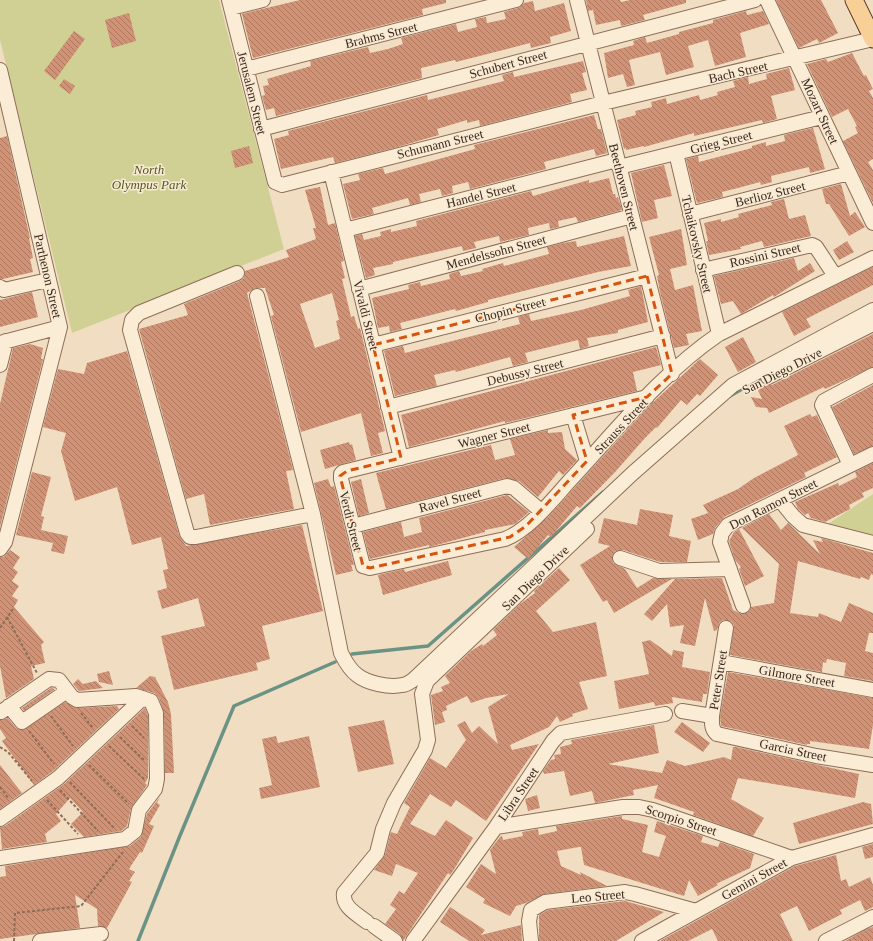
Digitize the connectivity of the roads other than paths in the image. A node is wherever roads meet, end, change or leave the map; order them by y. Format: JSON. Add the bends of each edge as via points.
{"nodes":[{"id":1,"x":263,"y":0,"type":"edge"},
{"id":2,"x":516,"y":0,"type":"edge"},
{"id":3,"x":577,"y":0,"type":"edge"},
{"id":4,"x":755,"y":0,"type":"edge"},
{"id":5,"x":767,"y":0,"type":"edge"},
{"id":6,"x":854,"y":0,"type":"edge"},
{"id":7,"x":230,"y":4,"type":"edge"},
{"id":8,"x":873,"y":39,"type":"edge"},
{"id":9,"x":588,"y":44,"type":"junction"},
{"id":10,"x":795,"y":58,"type":"junction"},
{"id":11,"x":246,"y":69,"type":"junction"},
{"id":12,"x":0,"y":70,"type":"edge"},
{"id":13,"x":603,"y":103,"type":"junction"},
{"id":14,"x":822,"y":117,"type":"junction"},
{"id":15,"x":261,"y":129,"type":"junction"},
{"id":16,"x":676,"y":153,"type":"junction"},
{"id":17,"x":618,"y":164,"type":"junction"},
{"id":18,"x":331,"y":172,"type":"junction"},
{"id":19,"x":849,"y":173,"type":"junction"},
{"id":20,"x":278,"y":184,"type":"joint"},
{"id":21,"x":690,"y":214,"type":"junction"},
{"id":22,"x":632,"y":216,"type":"junction"},
{"id":23,"x":873,"y":223,"type":"edge"},
{"id":24,"x":345,"y":230,"type":"junction"},
{"id":25,"x":873,"y":258,"type":"edge"},
{"id":26,"x":703,"y":270,"type":"junction"},
{"id":27,"x":237,"y":273,"type":"dead end"},
{"id":28,"x":647,"y":276,"type":"junction"},
{"id":29,"x":835,"y":276,"type":"junction"},
{"id":30,"x":48,"y":280,"type":"junction"},
{"id":31,"x":0,"y":287,"type":"edge"},
{"id":32,"x":359,"y":288,"type":"junction"},
{"id":33,"x":257,"y":296,"type":"dead end"},
{"id":34,"x":873,"y":310,"type":"edge"},
{"id":35,"x":873,"y":324,"type":"edge"},
{"id":36,"x":60,"y":327,"type":"junction"},
{"id":37,"x":719,"y":334,"type":"junction"},
{"id":38,"x":662,"y":336,"type":"junction"},
{"id":39,"x":3,"y":342,"type":"edge"},
{"id":40,"x":373,"y":345,"type":"junction"},
{"id":41,"x":0,"y":365,"type":"edge"},
{"id":42,"x":672,"y":374,"type":"junction"},
{"id":43,"x":873,"y":375,"type":"edge"},
{"id":44,"x":647,"y":397,"type":"junction"},
{"id":45,"x":388,"y":407,"type":"junction"},
{"id":46,"x":573,"y":415,"type":"junction"},
{"id":47,"x":873,"y":454,"type":"edge"},
{"id":48,"x":401,"y":458,"type":"junction"},
{"id":49,"x":587,"y":461,"type":"junction"},
{"id":50,"x":850,"y":465,"type":"junction"},
{"id":51,"x":341,"y":474,"type":"joint"},
{"id":52,"x":780,"y":500,"type":"junction"},
{"id":53,"x":541,"y":511,"type":"junction"},
{"id":54,"x":313,"y":514,"type":"junction"},
{"id":55,"x":352,"y":526,"type":"junction"},
{"id":56,"x":873,"y":543,"type":"edge"},
{"id":57,"x":0,"y":549,"type":"edge"},
{"id":58,"x":620,"y":558,"type":"dead end"},
{"id":59,"x":365,"y":568,"type":"joint"},
{"id":60,"x":730,"y":569,"type":"junction"},
{"id":61,"x":743,"y":606,"type":"dead end"},
{"id":62,"x":726,"y":628,"type":"dead end"},
{"id":63,"x":721,"y":662,"type":"junction"},
{"id":64,"x":873,"y":690,"type":"edge"},
{"id":65,"x":72,"y":695,"type":"junction"},
{"id":66,"x":143,"y":698,"type":"junction"},
{"id":67,"x":3,"y":708,"type":"edge"},
{"id":68,"x":682,"y":711,"type":"dead end"},
{"id":69,"x":665,"y":714,"type":"dead end"},
{"id":70,"x":712,"y":716,"type":"junction"},
{"id":71,"x":714,"y":732,"type":"joint"},
{"id":72,"x":872,"y":761,"type":"edge"},
{"id":73,"x":0,"y":819,"type":"edge"},
{"id":74,"x":496,"y":827,"type":"junction"},
{"id":75,"x":873,"y":835,"type":"edge"},
{"id":76,"x":0,"y":858,"type":"edge"},
{"id":77,"x":792,"y":858,"type":"junction"},
{"id":78,"x":696,"y":911,"type":"junction"},
{"id":79,"x":873,"y":917,"type":"edge"},
{"id":80,"x":100,"y":934,"type":"dead end"},
{"id":81,"x":41,"y":941,"type":"edge"},
{"id":82,"x":395,"y":941,"type":"edge"},
{"id":83,"x":413,"y":941,"type":"edge"},
{"id":84,"x":531,"y":941,"type":"edge"},
{"id":85,"x":642,"y":941,"type":"edge"},
{"id":86,"x":826,"y":941,"type":"edge"}],
"edges":[{"from":1,"to":7,"type":"street"},
{"from":2,"to":11,"type":"street","name":"Brahms Street"},
{"from":3,"to":9,"type":"street","name":"Beethoven Street"},
{"from":4,"to":9,"type":"street","name":"Schubert Street"},
{"from":5,"to":10,"type":"street","name":"Mozart Street"},
{"from":6,"to":8,"type":"main road"},
{"from":7,"to":11,"type":"street","name":"Jerusalem Street"},
{"from":8,"to":10,"type":"street","name":"Bach Street"},
{"from":9,"to":13,"type":"street","name":"Beethoven Street"},
{"from":9,"to":15,"type":"street","name":"Schubert Street"},
{"from":10,"to":13,"type":"street","name":"Bach Street"},
{"from":10,"to":14,"type":"street","name":"Mozart Street"},
{"from":11,"to":15,"type":"street","name":"Jerusalem Street"},
{"from":12,"to":30,"type":"street","name":"Parthenon Street"},
{"from":13,"to":17,"type":"street","name":"Beethoven Street"},
{"from":13,"to":18,"type":"street","name":"Schumann Street"},
{"from":14,"to":16,"type":"street","name":"Grieg Street"},
{"from":14,"to":19,"type":"street","name":"Mozart Street"},
{"from":15,"to":20,"type":"street","name":"Jerusalem Street","via":[[275,182]]},
{"from":16,"to":17,"type":"street","name":"Grieg Street"},
{"from":16,"to":21,"type":"street","name":"Tchaikovsky Street"},
{"from":17,"to":22,"type":"street","name":"Beethoven Street"},
{"from":17,"to":24,"type":"street","name":"Handel Street"},
{"from":18,"to":20,"type":"street","name":"Schumann Street"},
{"from":18,"to":24,"type":"street","name":"Vivaldi Street"},
{"from":19,"to":21,"type":"street","name":"Berlioz Street"},
{"from":19,"to":23,"type":"street","name":"Mozart Street"},
{"from":21,"to":26,"type":"street","name":"Tchaikovsky Street"},
{"from":22,"to":28,"type":"street","name":"Beethoven Street"},
{"from":22,"to":32,"type":"street","name":"Mendelssohn Street"},
{"from":24,"to":32,"type":"street","name":"Vivaldi Street"},
{"from":25,"to":29,"type":"street","name":"Strauss Street"},
{"from":26,"to":29,"type":"street","name":"Rossini Street","via":[[812,245],[816,247]]},
{"from":26,"to":37,"type":"street","name":"Tchaikovsky Street"},
{"from":27,"to":54,"type":"street","via":[[139,313],[132,320],[130,330],[186,533],[190,537],[196,537]]},
{"from":28,"to":38,"type":"street","name":"Beethoven Street"},
{"from":28,"to":40,"type":"street","name":"Chopin Street"},
{"from":29,"to":37,"type":"street","name":"Strauss Street"},
{"from":30,"to":31,"type":"street","via":[[4,290]]},
{"from":30,"to":36,"type":"street","name":"Parthenon Street"},
{"from":32,"to":40,"type":"street","name":"Vivaldi Street"},
{"from":33,"to":54,"type":"street"},
{"from":34,"to":54,"type":"street","via":[[733,385],[604,500],[413,680],[402,685],[378,684],[357,676],[346,663],[341,653]]},
{"from":35,"to":82,"type":"street","name":"San Diego Drive","via":[[734,396],[604,512],[427,682],[422,694],[428,740],[425,750],[394,803],[377,853],[344,893],[343,900],[347,906]]},
{"from":36,"to":39,"type":"street"},
{"from":36,"to":57,"type":"street","name":"Parthenon Street","via":[[5,542]]},
{"from":37,"to":42,"type":"street","name":"Strauss Street"},
{"from":38,"to":42,"type":"street","name":"Beethoven Street"},
{"from":38,"to":45,"type":"street","name":"Debussy Street"},
{"from":39,"to":41,"type":"street"},
{"from":40,"to":45,"type":"street","name":"Vivaldi Street"},
{"from":42,"to":44,"type":"street","name":"Strauss Street"},
{"from":43,"to":50,"type":"street","via":[[822,405]]},
{"from":44,"to":46,"type":"street","name":"Wagner Street"},
{"from":44,"to":49,"type":"street","name":"Strauss Street"},
{"from":45,"to":48,"type":"street","name":"Vivaldi Street"},
{"from":46,"to":48,"type":"street","name":"Wagner Street"},
{"from":46,"to":49,"type":"street"},
{"from":47,"to":50,"type":"street","name":"Don Ramon Street"},
{"from":48,"to":51,"type":"street","name":"Wagner Street"},
{"from":49,"to":53,"type":"street","name":"Strauss Street"},
{"from":50,"to":52,"type":"street","name":"Don Ramon Street"},
{"from":51,"to":55,"type":"street","name":"Verdi Street"},
{"from":52,"to":56,"type":"street","via":[[803,525]]},
{"from":52,"to":60,"type":"street","name":"Don Ramon Street","via":[[728,525],[722,533],[720,542]]},
{"from":53,"to":55,"type":"street","name":"Ravel Street","via":[[514,488],[507,486]]},
{"from":53,"to":59,"type":"street","name":"Strauss Street","via":[[521,530],[505,539]]},
{"from":55,"to":59,"type":"street","name":"Verdi Street"},
{"from":58,"to":60,"type":"street","via":[[658,571]]},
{"from":60,"to":61,"type":"street","name":"Don Ramon Street"},
{"from":62,"to":63,"type":"street","name":"Peter Street"},
{"from":63,"to":64,"type":"street","name":"Gilmore Street"},
{"from":63,"to":70,"type":"street","name":"Peter Street"},
{"from":65,"to":66,"type":"street"},
{"from":65,"to":67,"type":"street","via":[[22,722]]},
{"from":65,"to":67,"type":"street","via":[[55,678],[42,683]]},
{"from":66,"to":73,"type":"street","via":[[53,783]]},
{"from":66,"to":76,"type":"street","via":[[151,701],[156,713],[157,772],[155,789],[139,810],[135,831],[125,839]]},
{"from":68,"to":70,"type":"street"},
{"from":69,"to":74,"type":"street","name":"Libra Street","via":[[561,733],[553,741]]},
{"from":70,"to":71,"type":"street","name":"Peter Street"},
{"from":71,"to":72,"type":"street","name":"Garcia Street","via":[[816,756]]},
{"from":74,"to":77,"type":"street","name":"Scorpio Street","via":[[639,806]]},
{"from":74,"to":83,"type":"street","name":"Libra Street"},
{"from":75,"to":77,"type":"street","name":"Gemini Street"},
{"from":77,"to":78,"type":"street","name":"Gemini Street"},
{"from":78,"to":84,"type":"street","name":"Leo Street","via":[[625,892],[545,902],[531,910]]},
{"from":78,"to":85,"type":"street","name":"Gemini Street"},
{"from":79,"to":86,"type":"street"},
{"from":80,"to":81,"type":"street"}]}
